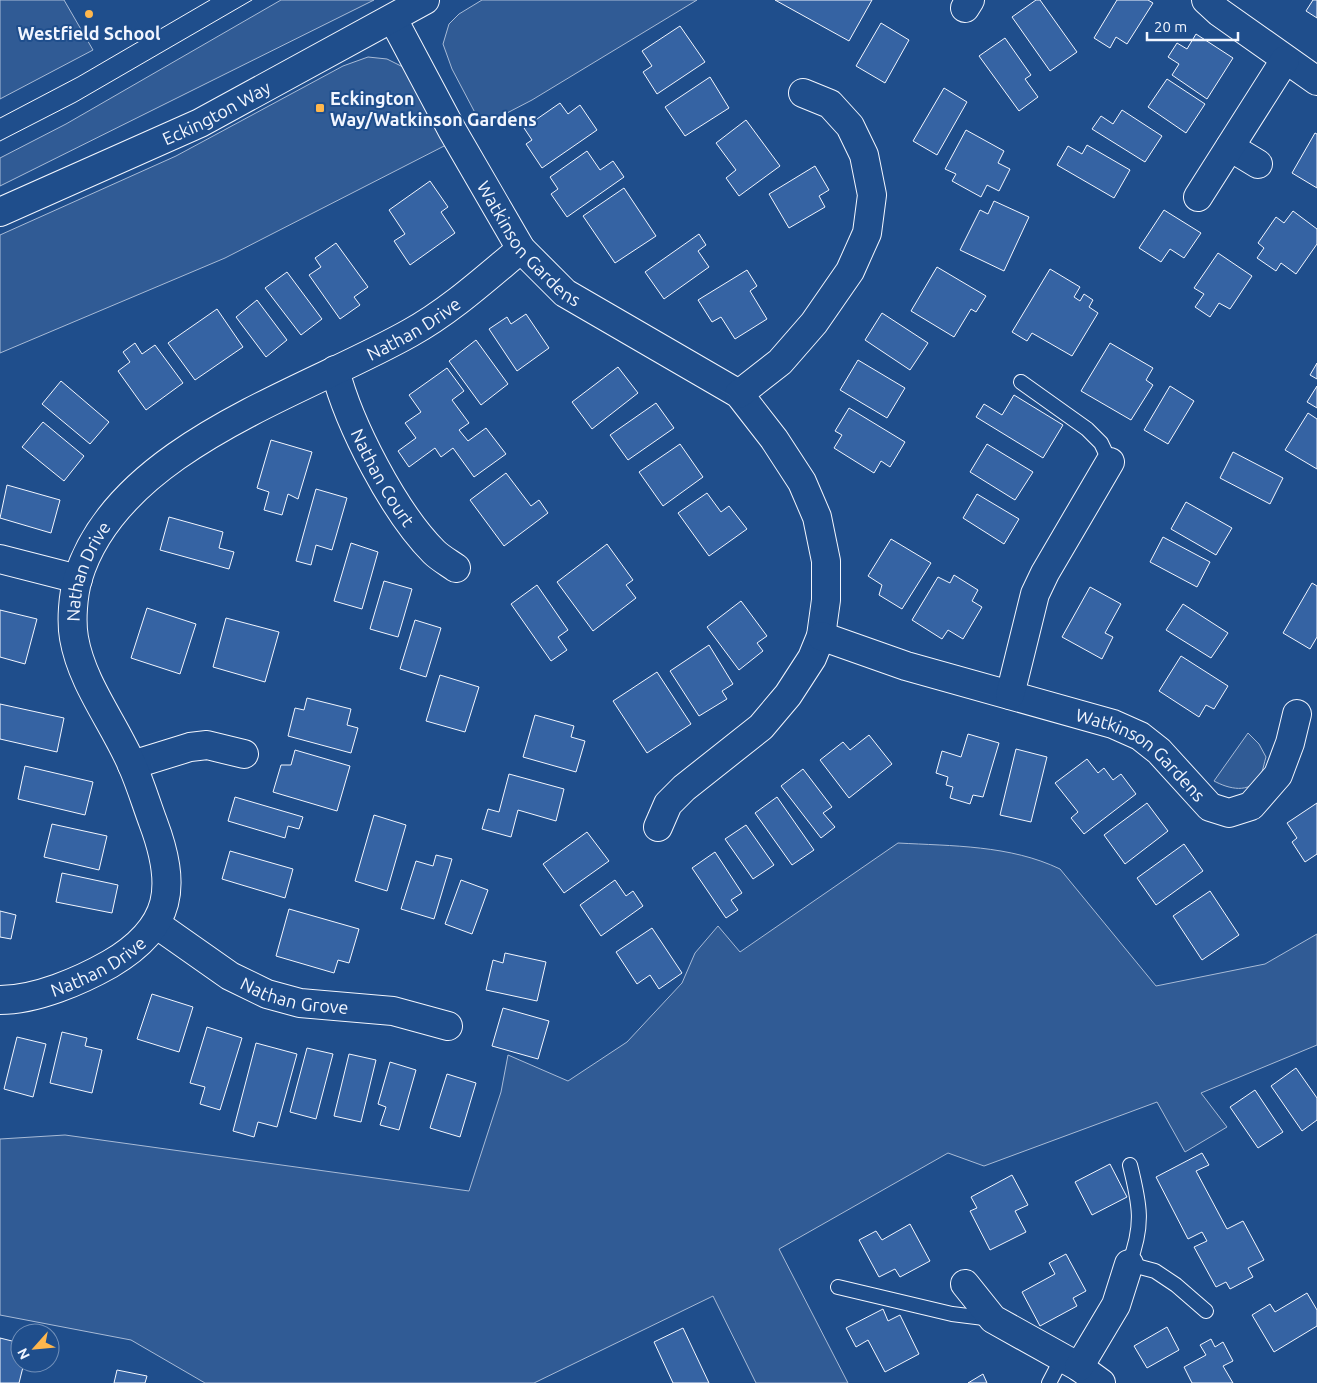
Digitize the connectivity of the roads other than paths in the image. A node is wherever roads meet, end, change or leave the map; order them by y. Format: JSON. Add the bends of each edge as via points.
{"nodes":[{"id":1,"x":425,"y":0,"type":"edge"},
{"id":2,"x":1206,"y":0,"type":"edge"},
{"id":3,"x":393,"y":18,"type":"junction"},
{"id":4,"x":1285,"y":60,"type":"junction"},
{"id":5,"x":1317,"y":81,"type":"edge"},
{"id":6,"x":803,"y":93,"type":"dead end"},
{"id":7,"x":1230,"y":147,"type":"junction"},
{"id":8,"x":1258,"y":164,"type":"dead end"},
{"id":9,"x":1198,"y":197,"type":"dead end"},
{"id":10,"x":0,"y":212,"type":"edge"},
{"id":11,"x":521,"y":249,"type":"junction"},
{"id":12,"x":335,"y":370,"type":"junction"},
{"id":13,"x":1021,"y":382,"type":"dead end"},
{"id":14,"x":739,"y":394,"type":"junction"},
{"id":15,"x":1110,"y":462,"type":"joint"},
{"id":16,"x":0,"y":559,"type":"edge"},
{"id":17,"x":456,"y":568,"type":"dead end"},
{"id":18,"x":78,"y":578,"type":"junction"},
{"id":19,"x":821,"y":636,"type":"junction"},
{"id":20,"x":1010,"y":695,"type":"junction"},
{"id":21,"x":1297,"y":714,"type":"dead end"},
{"id":22,"x":244,"y":754,"type":"dead end"},
{"id":23,"x":132,"y":765,"type":"junction"},
{"id":24,"x":658,"y":827,"type":"dead end"},
{"id":25,"x":156,"y":924,"type":"junction"},
{"id":26,"x":0,"y":1000,"type":"edge"},
{"id":27,"x":448,"y":1026,"type":"dead end"},
{"id":28,"x":1130,"y":1165,"type":"dead end"},
{"id":29,"x":1129,"y":1264,"type":"junction"},
{"id":30,"x":965,"y":1284,"type":"dead end"},
{"id":31,"x":838,"y":1288,"type":"dead end"},
{"id":32,"x":1206,"y":1311,"type":"dead end"},
{"id":33,"x":993,"y":1319,"type":"junction"},
{"id":34,"x":1070,"y":1363,"type":"junction"},
{"id":35,"x":1048,"y":1383,"type":"edge"},
{"id":36,"x":1101,"y":1383,"type":"edge"}],
"edges":[{"from":1,"to":3,"type":"street","name":"Eckington Way"},
{"from":2,"to":4,"type":"street"},
{"from":3,"to":10,"type":"street","name":"Eckington Way","via":[[200,123]]},
{"from":3,"to":11,"type":"street","name":"Watkinson Gardens","via":[[452,130]]},
{"from":4,"to":5,"type":"street"},
{"from":4,"to":7,"type":"street"},
{"from":6,"to":14,"type":"street","via":[[830,104],[850,126],[864,155],[872,195],[867,233],[850,271],[814,323],[780,362]]},
{"from":7,"to":8,"type":"street"},
{"from":7,"to":9,"type":"street"},
{"from":11,"to":12,"type":"street","name":"Nathan Drive","via":[[412,332]]},
{"from":11,"to":14,"type":"street","name":"Watkinson Gardens","via":[[565,293]]},
{"from":12,"to":17,"type":"street","name":"Nathan Court","via":[[341,393],[381,478],[434,552]]},
{"from":12,"to":18,"type":"street","name":"Nathan Drive","via":[[208,435],[159,470],[123,502],[95,538]]},
{"from":13,"to":15,"type":"lane","via":[[1088,429],[1101,443]]},
{"from":14,"to":19,"type":"street","name":"Watkinson Gardens","via":[[802,482],[817,518],[826,561],[826,600]]},
{"from":15,"to":20,"type":"street","via":[[1035,594]]},
{"from":16,"to":18,"type":"street"},
{"from":18,"to":23,"type":"street","name":"Nathan Drive","via":[[74,637],[80,661]]},
{"from":19,"to":20,"type":"street","name":"Watkinson Gardens","via":[[906,666]]},
{"from":19,"to":24,"type":"street","name":"Watkinson Gardens","via":[[812,658],[788,695],[761,727],[673,799]]},
{"from":20,"to":21,"type":"street","name":"Watkinson Gardens","via":[[1113,724],[1140,736],[1159,751],[1210,807],[1230,813],[1251,806],[1278,774]]},
{"from":22,"to":23,"type":"street","via":[[207,745]]},
{"from":23,"to":25,"type":"street","name":"Nathan Drive","via":[[162,846],[168,876],[165,901]]},
{"from":25,"to":26,"type":"street","name":"Nathan Drive","via":[[141,943],[90,976],[47,992]]},
{"from":25,"to":27,"type":"street","name":"Nathan Grove","via":[[230,976],[267,994],[300,1003],[393,1011]]},
{"from":28,"to":29,"type":"lane","via":[[1140,1204],[1138,1241]]},
{"from":29,"to":32,"type":"lane","via":[[1155,1272]]},
{"from":29,"to":34,"type":"street","via":[[1116,1305]]},
{"from":30,"to":33,"type":"street"},
{"from":31,"to":33,"type":"lane","via":[[952,1314]]},
{"from":33,"to":34,"type":"street"},
{"from":34,"to":35,"type":"lane"},
{"from":34,"to":36,"type":"street"}]}
